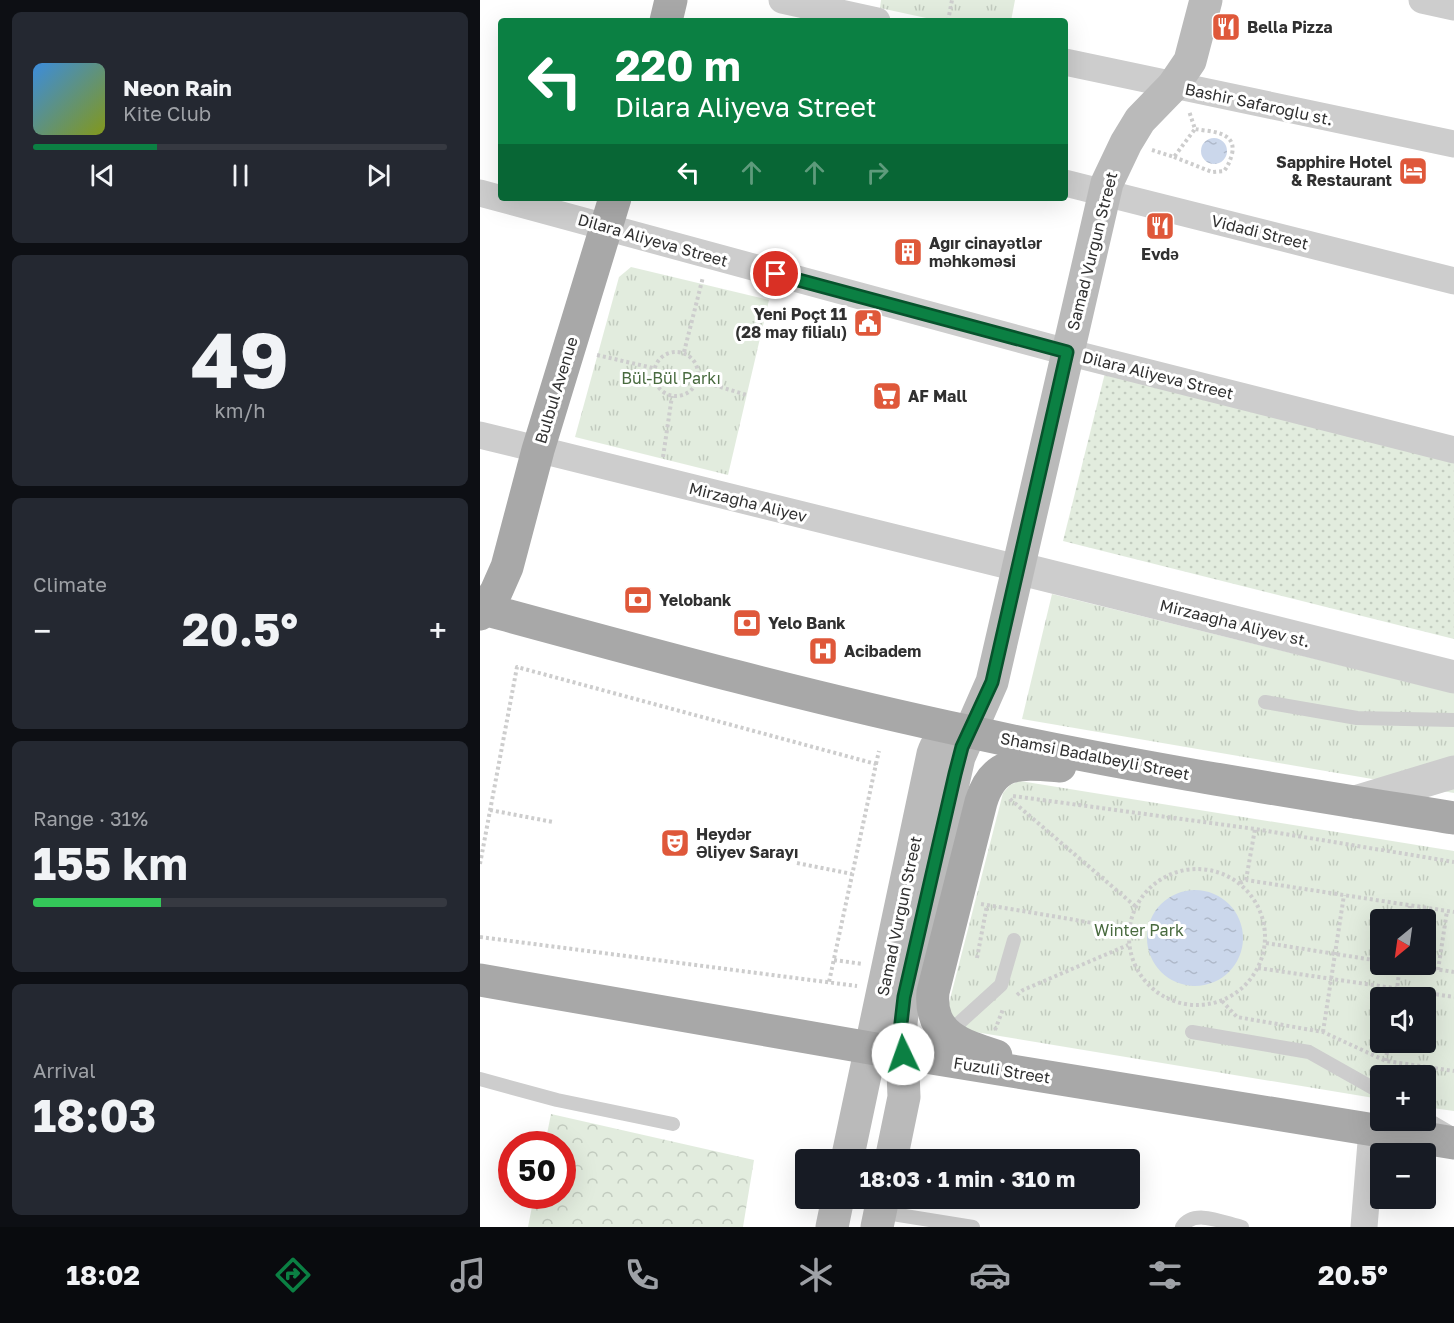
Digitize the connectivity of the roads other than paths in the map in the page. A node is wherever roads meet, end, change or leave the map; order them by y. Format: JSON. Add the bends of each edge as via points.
{"nodes":[{"id":1,"x":671,"y":0,"type":"edge"},
{"id":2,"x":782,"y":0,"type":"edge"},
{"id":3,"x":1206,"y":0,"type":"edge"},
{"id":4,"x":1422,"y":0,"type":"edge"},
{"id":5,"x":1454,"y":7,"type":"edge"},
{"id":6,"x":667,"y":18,"type":"edge"},
{"id":7,"x":863,"y":18,"type":"edge"},
{"id":8,"x":1068,"y":63,"type":"edge"},
{"id":9,"x":1181,"y":97,"type":"junction"},
{"id":10,"x":1454,"y":144,"type":"edge"},
{"id":11,"x":1068,"y":184,"type":"edge"},
{"id":12,"x":480,"y":193,"type":"edge"},
{"id":13,"x":1104,"y":193,"type":"junction"},
{"id":14,"x":498,"y":196,"type":"edge"},
{"id":15,"x":535,"y":201,"type":"edge"},
{"id":16,"x":610,"y":212,"type":"edge"},
{"id":17,"x":1454,"y":281,"type":"edge"},
{"id":18,"x":1067,"y":352,"type":"junction"},
{"id":19,"x":480,"y":435,"type":"edge"},
{"id":20,"x":538,"y":450,"type":"junction"},
{"id":21,"x":1454,"y":450,"type":"edge"},
{"id":22,"x":1017,"y":568,"type":"junction"},
{"id":23,"x":486,"y":603,"type":"edge"},
{"id":24,"x":1454,"y":677,"type":"edge"},
{"id":25,"x":1264,"y":702,"type":"dead end"},
{"id":26,"x":1454,"y":720,"type":"edge"},
{"id":27,"x":969,"y":732,"type":"junction"},
{"id":28,"x":1454,"y":772,"type":"edge"},
{"id":29,"x":1208,"y":778,"type":"junction"},
{"id":30,"x":1355,"y":802,"type":"junction"},
{"id":31,"x":1454,"y":818,"type":"edge"},
{"id":32,"x":1014,"y":940,"type":"dead end"},
{"id":33,"x":480,"y":980,"type":"edge"},
{"id":34,"x":1191,"y":1032,"type":"dead end"},
{"id":35,"x":947,"y":1034,"type":"junction"},
{"id":36,"x":870,"y":1048,"type":"junction"},
{"id":37,"x":903,"y":1054,"type":"junction"},
{"id":38,"x":480,"y":1079,"type":"edge"},
{"id":39,"x":1370,"y":1086,"type":"edge"},
{"id":40,"x":1119,"y":1090,"type":"junction"},
{"id":41,"x":674,"y":1124,"type":"dead end"},
{"id":42,"x":1436,"y":1124,"type":"edge"},
{"id":43,"x":1370,"y":1130,"type":"edge"},
{"id":44,"x":1372,"y":1131,"type":"edge"},
{"id":45,"x":1378,"y":1131,"type":"edge"},
{"id":46,"x":1454,"y":1134,"type":"edge"},
{"id":47,"x":1454,"y":1143,"type":"edge"},
{"id":48,"x":849,"y":1149,"type":"edge"},
{"id":49,"x":893,"y":1149,"type":"edge"},
{"id":50,"x":836,"y":1209,"type":"edge"},
{"id":51,"x":880,"y":1213,"type":"edge"},
{"id":52,"x":832,"y":1227,"type":"edge"},
{"id":53,"x":972,"y":1227,"type":"edge"},
{"id":54,"x":1182,"y":1227,"type":"edge"},
{"id":55,"x":1242,"y":1227,"type":"edge"},
{"id":56,"x":1364,"y":1227,"type":"edge"}],
"edges":[{"from":1,"to":6,"type":"main road"},
{"from":2,"to":7,"type":"street"},
{"from":3,"to":9,"type":"main road","name":"Samad Vurgun Street"},
{"from":4,"to":5,"type":"street"},
{"from":8,"to":9,"type":"street","name":"Bashir Safaroglu st."},
{"from":9,"to":10,"type":"street","name":"Bashir Safaroglu st."},
{"from":9,"to":13,"type":"main road","name":"Samad Vurgun Street","via":[[1140,120]]},
{"from":11,"to":13,"type":"street","name":"Vidadi Street"},
{"from":12,"to":14,"type":"street","name":"Dilara Aliyeva Street"},
{"from":13,"to":17,"type":"street","name":"Vidadi Street"},
{"from":13,"to":18,"type":"main road","name":"Samad Vurgun Street"},
{"from":15,"to":16,"type":"street","name":"Dilara Aliyeva Street"},
{"from":16,"to":18,"type":"street","name":"Dilara Aliyeva Street","via":[[708,255]]},
{"from":16,"to":20,"type":"main road","name":"Bulbul Avenue"},
{"from":18,"to":21,"type":"street","name":"Dilara Aliyeva Street"},
{"from":18,"to":22,"type":"main road","name":"Samad Vurgun Street"},
{"from":19,"to":20,"type":"street","name":"Mirzagha Aliyev"},
{"from":20,"to":22,"type":"street","name":"Mirzagha Aliyev"},
{"from":20,"to":23,"type":"main road","name":"Bulbul Avenue"},
{"from":22,"to":24,"type":"street","name":"Mirzaagha Aliyev st."},
{"from":22,"to":27,"type":"main road","name":"Samad Vurgun Street","via":[[992,682]]},
{"from":23,"to":27,"type":"main road","name":"Shamsi Badalbeyli Street","via":[[530,621]]},
{"from":25,"to":26,"type":"lane","via":[[1357,718]]},
{"from":27,"to":29,"type":"main road","name":"Shamsi Badalbeyli Street"},
{"from":27,"to":36,"type":"main road","name":"Samad Vurgun Street","via":[[945,735],[935,748]]},
{"from":27,"to":37,"type":"main road","name":"Samad Vurgun Street","via":[[955,774],[904,997]]},
{"from":28,"to":30,"type":"street"},
{"from":29,"to":30,"type":"main road","name":"Shamsi Badalbeyli Street"},
{"from":29,"to":35,"type":"main road","via":[[1019,764],[1005,768],[990,780],[933,992],[934,1016]]},
{"from":30,"to":31,"type":"main road","name":"Shamsi Badalbeyli Street"},
{"from":32,"to":35,"type":"lane","via":[[1001,985]]},
{"from":33,"to":36,"type":"main road","name":"Fuzuli Street"},
{"from":34,"to":39,"type":"lane","via":[[1309,1052]]},
{"from":35,"to":40,"type":"main road","via":[[976,1050]]},
{"from":36,"to":37,"type":"main road","name":"Fuzuli Street"},
{"from":36,"to":48,"type":"main road","name":"Samad Vurgun Street"},
{"from":37,"to":40,"type":"main road","name":"Fuzuli Street"},
{"from":37,"to":49,"type":"main road","name":"Samad Vurgun Street","via":[[904,1096]]},
{"from":38,"to":41,"type":"lane","via":[[557,1100]]},
{"from":40,"to":43,"type":"main road","name":"Fuzuli Street"},
{"from":42,"to":46,"type":"lane"},
{"from":44,"to":56,"type":"street"},
{"from":45,"to":47,"type":"main road","name":"Fuzuli Street"},
{"from":50,"to":52,"type":"main road"},
{"from":51,"to":53,"type":"lane"},
{"from":54,"to":55,"type":"lane","via":[[1198,1216]]}]}
